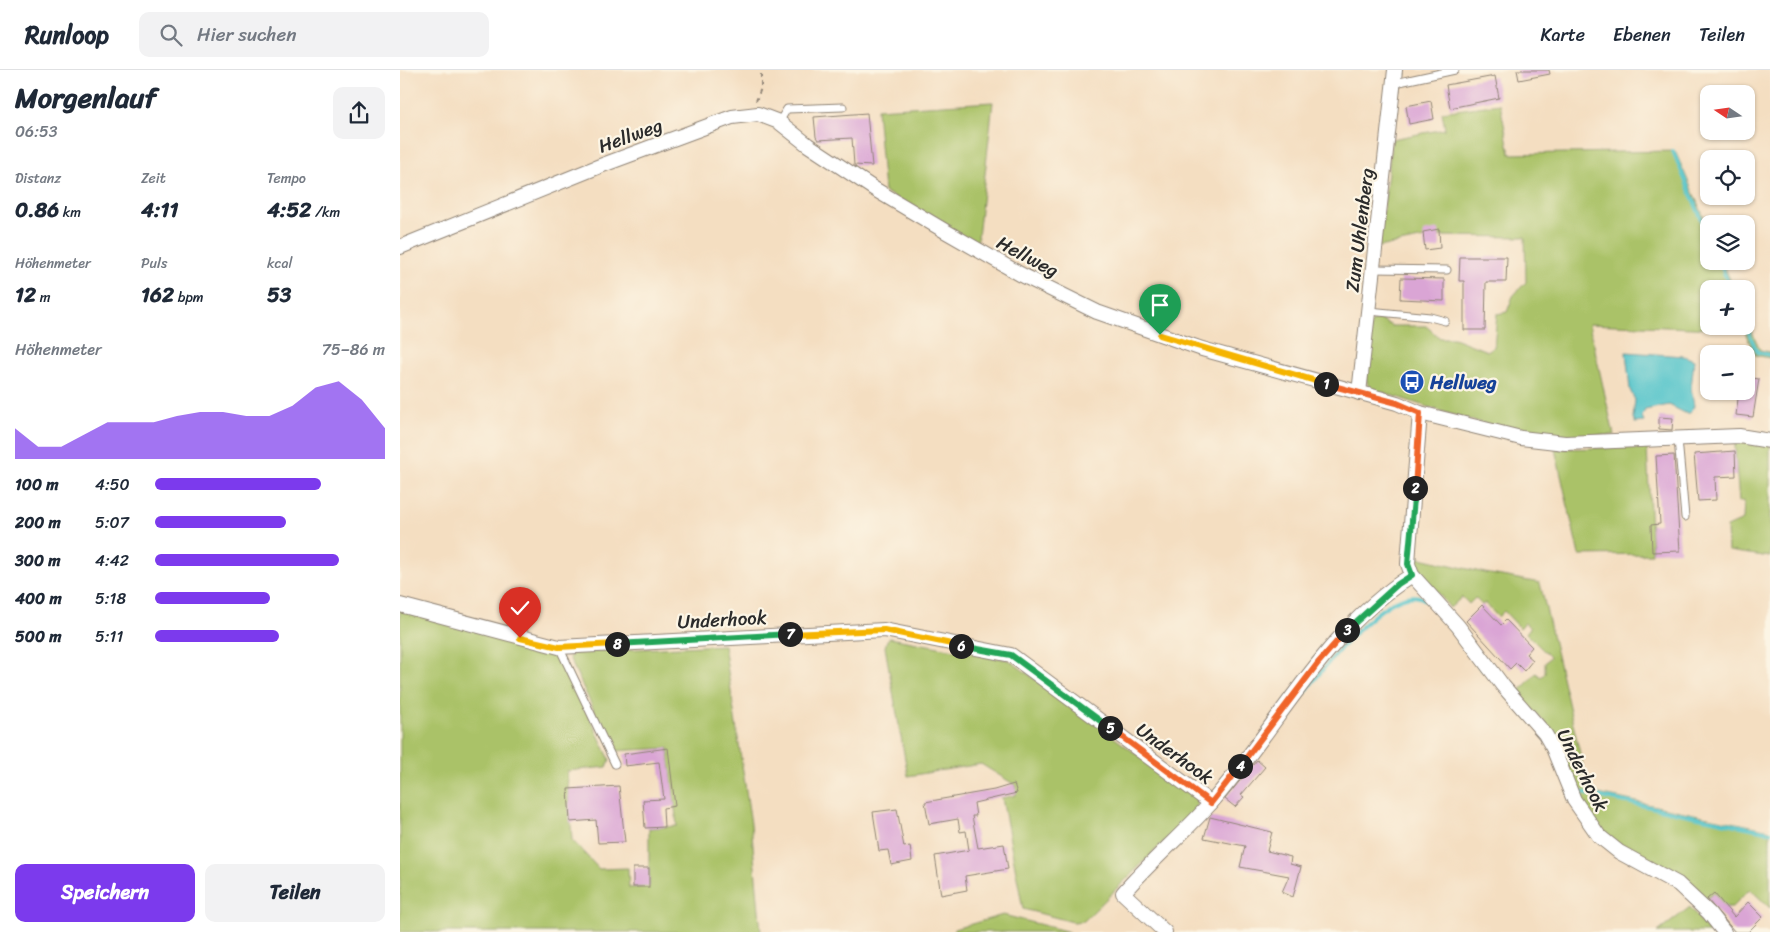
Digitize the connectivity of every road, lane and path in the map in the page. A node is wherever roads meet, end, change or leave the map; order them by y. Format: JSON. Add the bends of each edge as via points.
{"nodes":[{"id":1,"x":761,"y":70,"type":"edge"},
{"id":2,"x":1455,"y":70,"type":"edge"},
{"id":3,"x":1395,"y":76,"type":"edge"},
{"id":4,"x":843,"y":106,"type":"dead end"},
{"id":5,"x":750,"y":115,"type":"junction"},
{"id":6,"x":779,"y":122,"type":"junction"},
{"id":7,"x":400,"y":248,"type":"edge"},
{"id":8,"x":1374,"y":269,"type":"junction"},
{"id":9,"x":1447,"y":270,"type":"dead end"},
{"id":10,"x":1368,"y":311,"type":"junction"},
{"id":11,"x":1445,"y":321,"type":"dead end"},
{"id":12,"x":1359,"y":393,"type":"junction"},
{"id":13,"x":1420,"y":413,"type":"junction"},
{"id":14,"x":1678,"y":440,"type":"junction"},
{"id":15,"x":1770,"y":441,"type":"edge"},
{"id":16,"x":1685,"y":517,"type":"dead end"},
{"id":17,"x":1412,"y":575,"type":"junction"},
{"id":18,"x":400,"y":605,"type":"edge"},
{"id":19,"x":559,"y":647,"type":"junction"},
{"id":20,"x":615,"y":764,"type":"dead end"},
{"id":21,"x":1211,"y":803,"type":"junction"},
{"id":22,"x":1166,"y":932,"type":"edge"},
{"id":23,"x":1724,"y":932,"type":"edge"}],
"edges":[{"from":1,"to":5,"type":"path","via":[[762,88]]},
{"from":2,"to":3,"type":"lane"},
{"from":3,"to":8,"type":"street","name":"Zum Uhlenberg"},
{"from":4,"to":6,"type":"lane","via":[[787,109]]},
{"from":5,"to":6,"type":"street","name":"Hellweg","via":[[758,114]]},
{"from":5,"to":7,"type":"street","name":"Hellweg","via":[[732,117],[600,166]]},
{"from":6,"to":12,"type":"street","name":"Hellweg","via":[[808,145],[944,232],[1097,312],[1202,349]]},
{"from":8,"to":9,"type":"lane"},
{"from":8,"to":10,"type":"street","name":"Zum Uhlenberg"},
{"from":10,"to":11,"type":"lane"},
{"from":10,"to":12,"type":"street","name":"Zum Uhlenberg"},
{"from":12,"to":13,"type":"street","name":"Hellweg"},
{"from":13,"to":14,"type":"street","name":"Hellweg","via":[[1521,438],[1565,444]]},
{"from":13,"to":17,"type":"street","via":[[1408,564]]},
{"from":14,"to":15,"type":"street","name":"Hellweg","via":[[1740,436]]},
{"from":14,"to":16,"type":"lane"},
{"from":17,"to":21,"type":"street","name":"Underhook","via":[[1343,634]]},
{"from":17,"to":23,"type":"street","name":"Underhook","via":[[1458,626],[1503,686],[1545,734],[1574,800],[1599,836],[1619,852],[1678,884]]},
{"from":18,"to":19,"type":"street","name":"Underhook"},
{"from":19,"to":20,"type":"lane"},
{"from":19,"to":21,"type":"street","name":"Underhook","via":[[884,630],[1011,655]]},
{"from":21,"to":22,"type":"street","name":"Underhook","via":[[1123,893]]}]}
